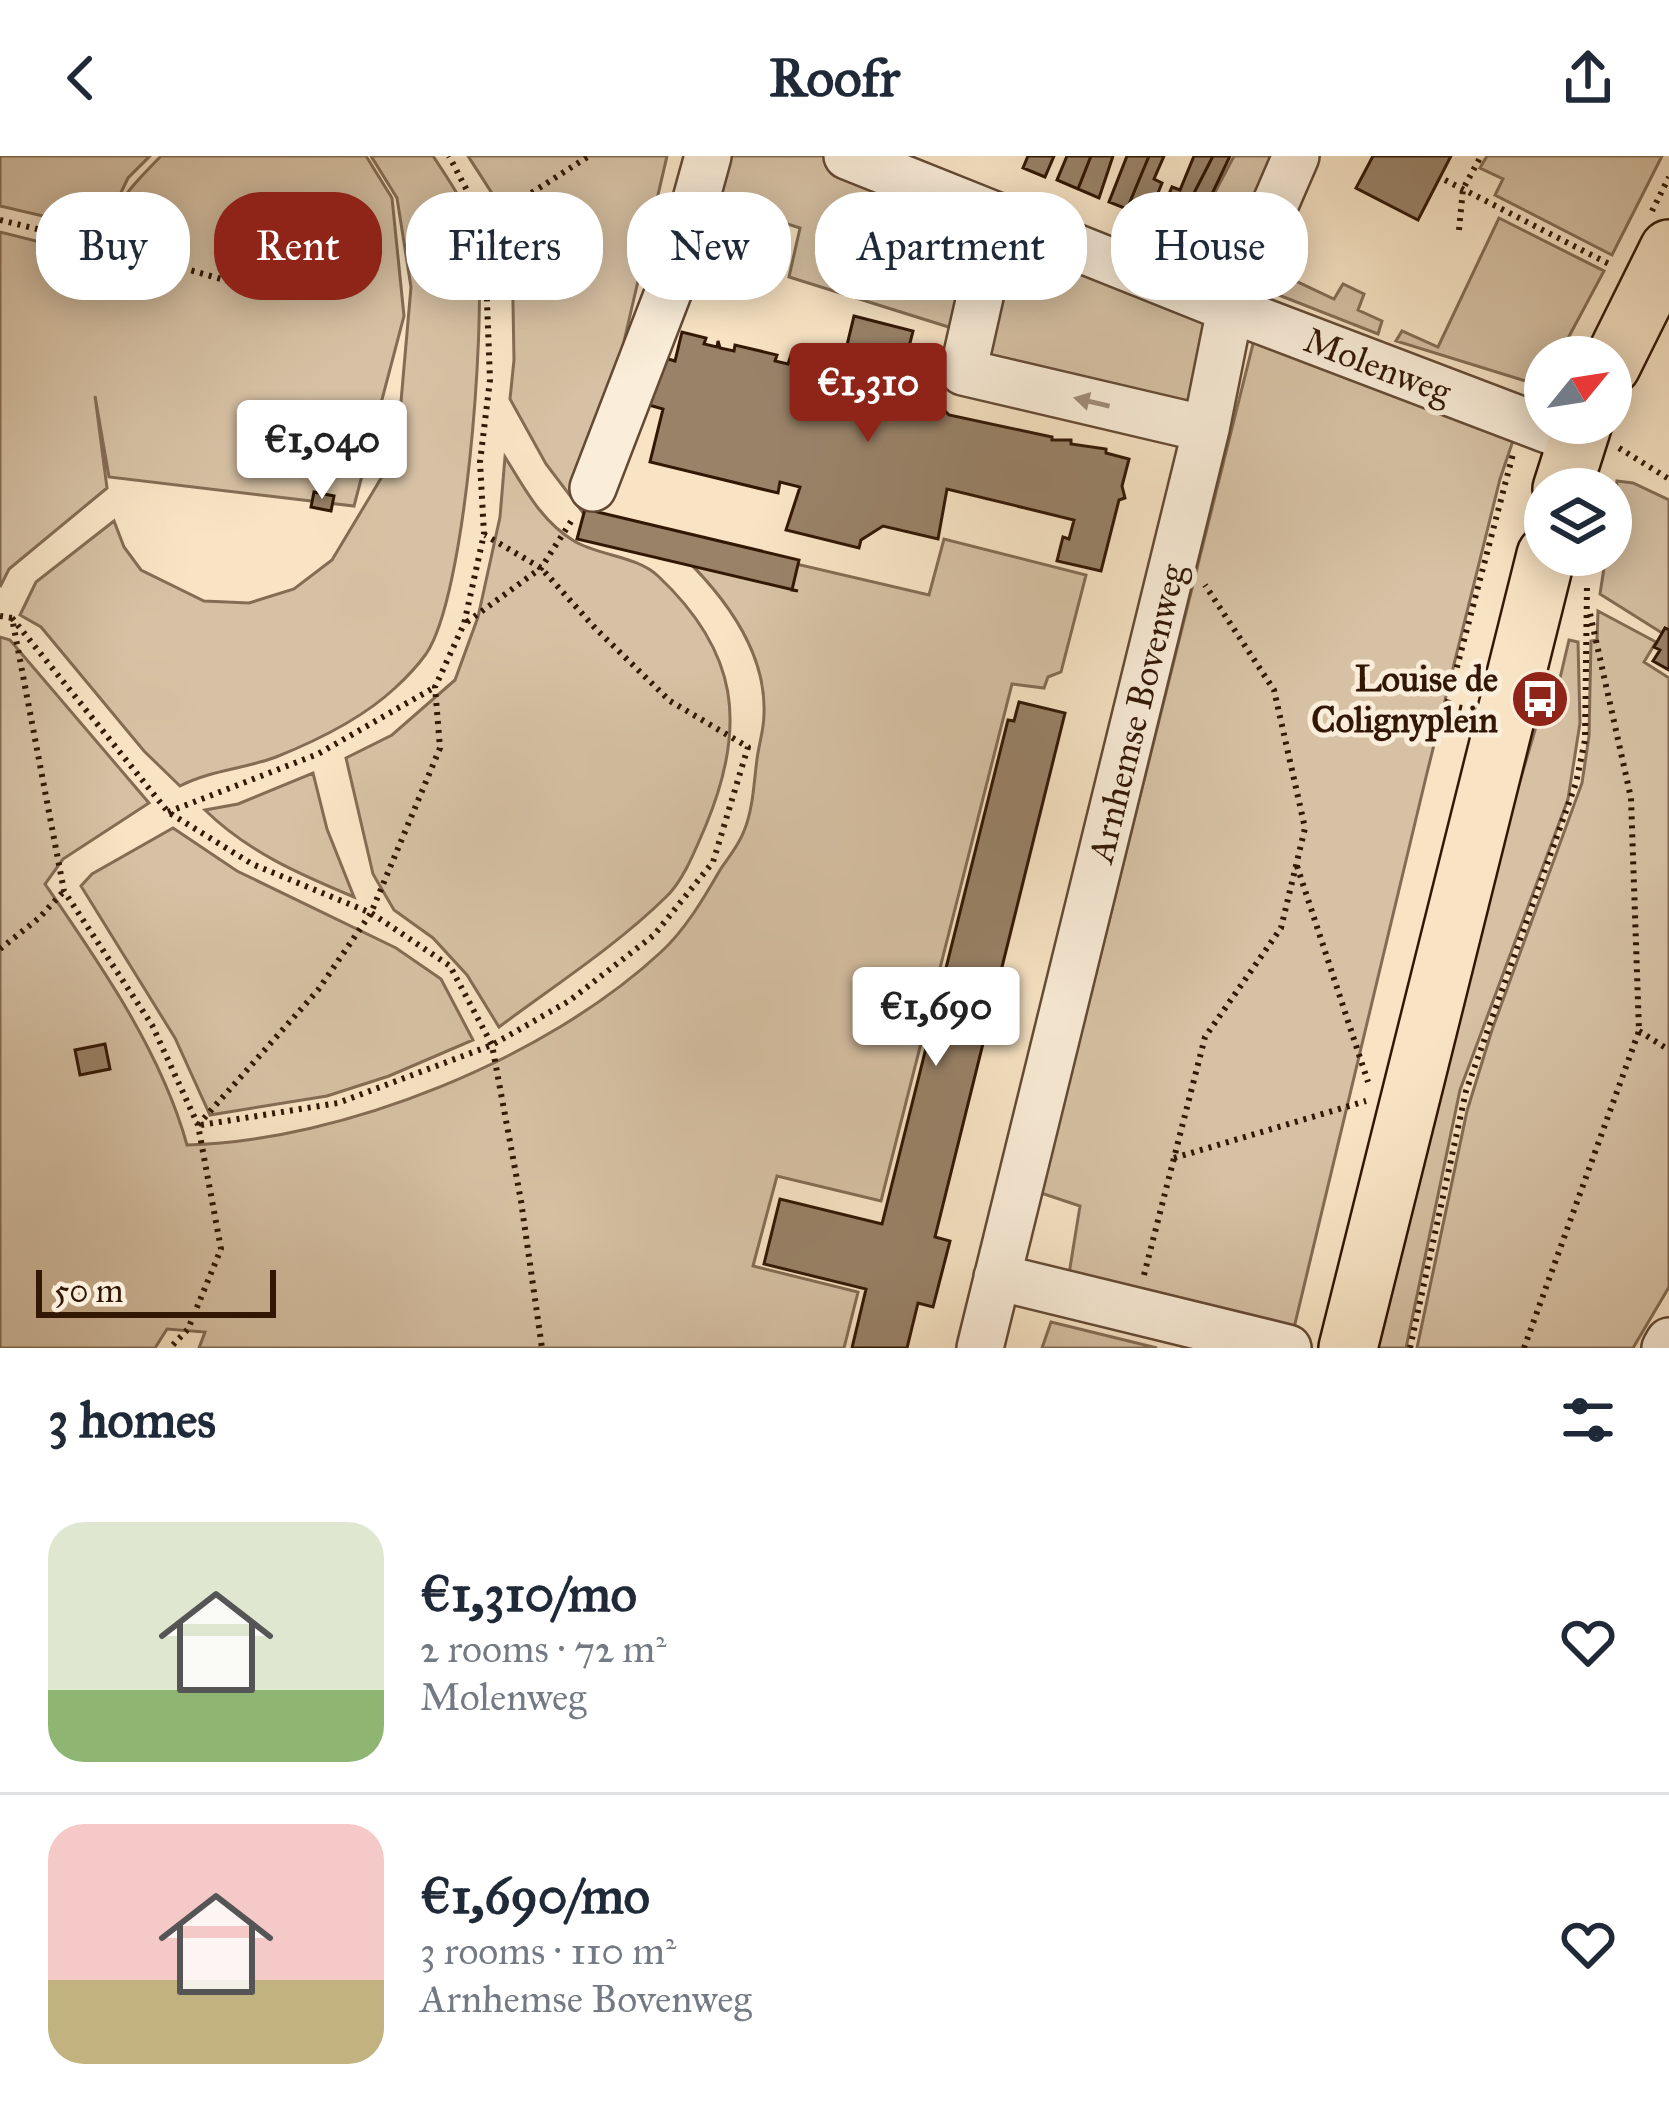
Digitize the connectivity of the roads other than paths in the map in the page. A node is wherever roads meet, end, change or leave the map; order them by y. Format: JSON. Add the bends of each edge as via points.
{"nodes":[{"id":1,"x":708,"y":156,"type":"edge"},
{"id":2,"x":847,"y":156,"type":"edge"},
{"id":3,"x":1295,"y":156,"type":"edge"},
{"id":4,"x":935,"y":192,"type":"edge"},
{"id":5,"x":1087,"y":253,"type":"edge"},
{"id":6,"x":1645,"y":260,"type":"edge"},
{"id":7,"x":979,"y":300,"type":"edge"},
{"id":8,"x":1230,"y":309,"type":"junction"},
{"id":9,"x":1621,"y":336,"type":"edge"},
{"id":10,"x":1524,"y":428,"type":"edge"},
{"id":11,"x":1206,"y":429,"type":"junction"},
{"id":12,"x":593,"y":488,"type":"road end"},
{"id":13,"x":1573,"y":576,"type":"edge"},
{"id":14,"x":997,"y":1277,"type":"junction"},
{"id":15,"x":980,"y":1348,"type":"edge"},
{"id":16,"x":1288,"y":1348,"type":"edge"},
{"id":17,"x":1348,"y":1348,"type":"edge"}],
"edges":[{"from":1,"to":12,"type":"street","via":[[676,272]]},
{"from":2,"to":4,"type":"street","name":"Molenweg"},
{"from":3,"to":8,"type":"street","name":"Arnhemse Bovenweg"},
{"from":5,"to":8,"type":"street","name":"Molenweg"},
{"from":6,"to":9,"type":"main road"},
{"from":11,"to":7,"type":"street","one_way":true,"via":[[963,372]]},
{"from":8,"to":10,"type":"street","name":"Molenweg"},
{"from":8,"to":11,"type":"street","name":"Arnhemse Bovenweg"},
{"from":11,"to":14,"type":"street","name":"Arnhemse Bovenweg"},
{"from":13,"to":17,"type":"main road"},
{"from":14,"to":15,"type":"street","name":"Arnhemse Bovenweg"},
{"from":14,"to":16,"type":"street"}]}
